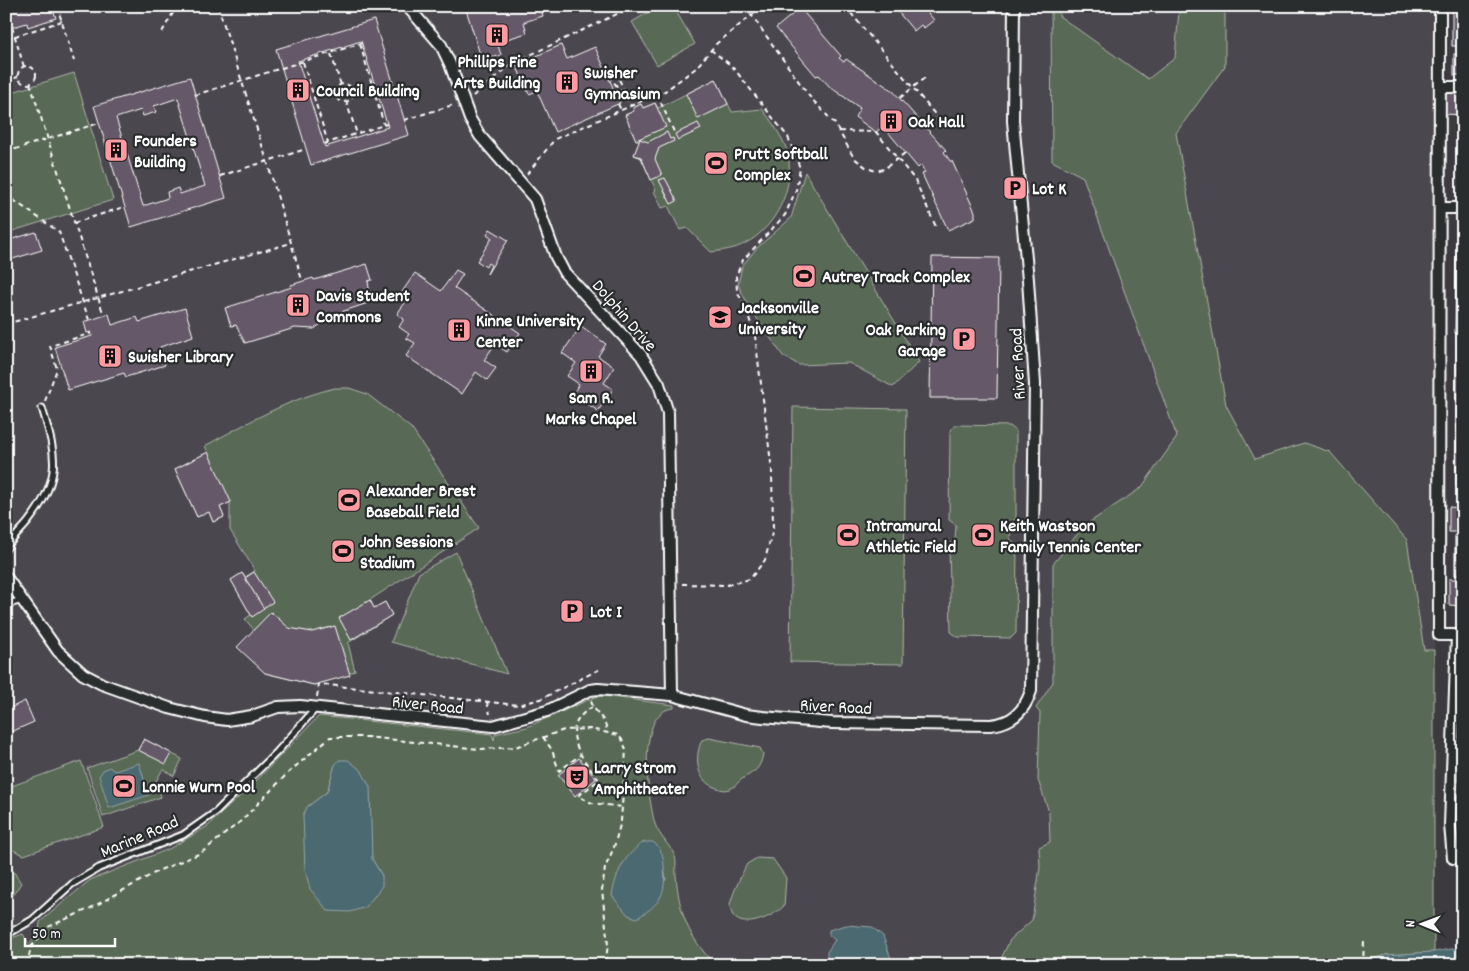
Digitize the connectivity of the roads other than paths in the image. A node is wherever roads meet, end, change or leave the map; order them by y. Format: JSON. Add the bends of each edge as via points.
{"nodes":[{"id":1,"x":407,"y":6,"type":"edge"},
{"id":2,"x":1014,"y":6,"type":"edge"},
{"id":3,"x":1440,"y":6,"type":"edge"},
{"id":4,"x":1440,"y":87,"type":"junction"},
{"id":5,"x":1463,"y":87,"type":"edge"},
{"id":6,"x":1440,"y":208,"type":"junction"},
{"id":7,"x":1463,"y":208,"type":"edge"},
{"id":8,"x":42,"y":408,"type":"road end"},
{"id":9,"x":6,"y":549,"type":"edge"},
{"id":10,"x":6,"y":576,"type":"edge"},
{"id":11,"x":24,"y":599,"type":"junction"},
{"id":12,"x":6,"y":605,"type":"edge"},
{"id":13,"x":1460,"y":635,"type":"edge"},
{"id":14,"x":672,"y":695,"type":"junction"},
{"id":15,"x":316,"y":708,"type":"junction"},
{"id":16,"x":1459,"y":732,"type":"edge"},
{"id":17,"x":1463,"y":857,"type":"edge"},
{"id":18,"x":6,"y":935,"type":"edge"}],
"edges":[{"from":1,"to":14,"type":"street","name":"Dolphin Drive","via":[[441,45],[480,136],[535,199],[564,272],[641,355],[659,384],[668,413]]},
{"from":2,"to":14,"type":"street","name":"River Road","via":[[1013,121],[1035,384],[1031,691],[1026,703],[1014,718],[996,725],[912,726],[755,716]]},
{"from":3,"to":4,"type":"street"},
{"from":4,"to":5,"type":"street"},
{"from":4,"to":6,"type":"street"},
{"from":6,"to":7,"type":"street"},
{"from":6,"to":13,"type":"street","via":[[1439,635]]},
{"from":8,"to":9,"type":"lane","via":[[55,456],[50,490]]},
{"from":10,"to":11,"type":"street","name":"River Road"},
{"from":11,"to":12,"type":"lane"},
{"from":11,"to":15,"type":"street","name":"River Road","via":[[58,651],[83,674],[102,684],[205,718],[227,720],[278,707]]},
{"from":13,"to":16,"type":"street"},
{"from":14,"to":15,"type":"street","name":"River Road","via":[[590,690],[548,711],[493,726]]},
{"from":15,"to":18,"type":"lane","name":"Marine Road","via":[[216,812],[183,835],[99,868],[72,884],[32,920]]},
{"from":16,"to":17,"type":"street","via":[[1450,826],[1453,858]]}]}
